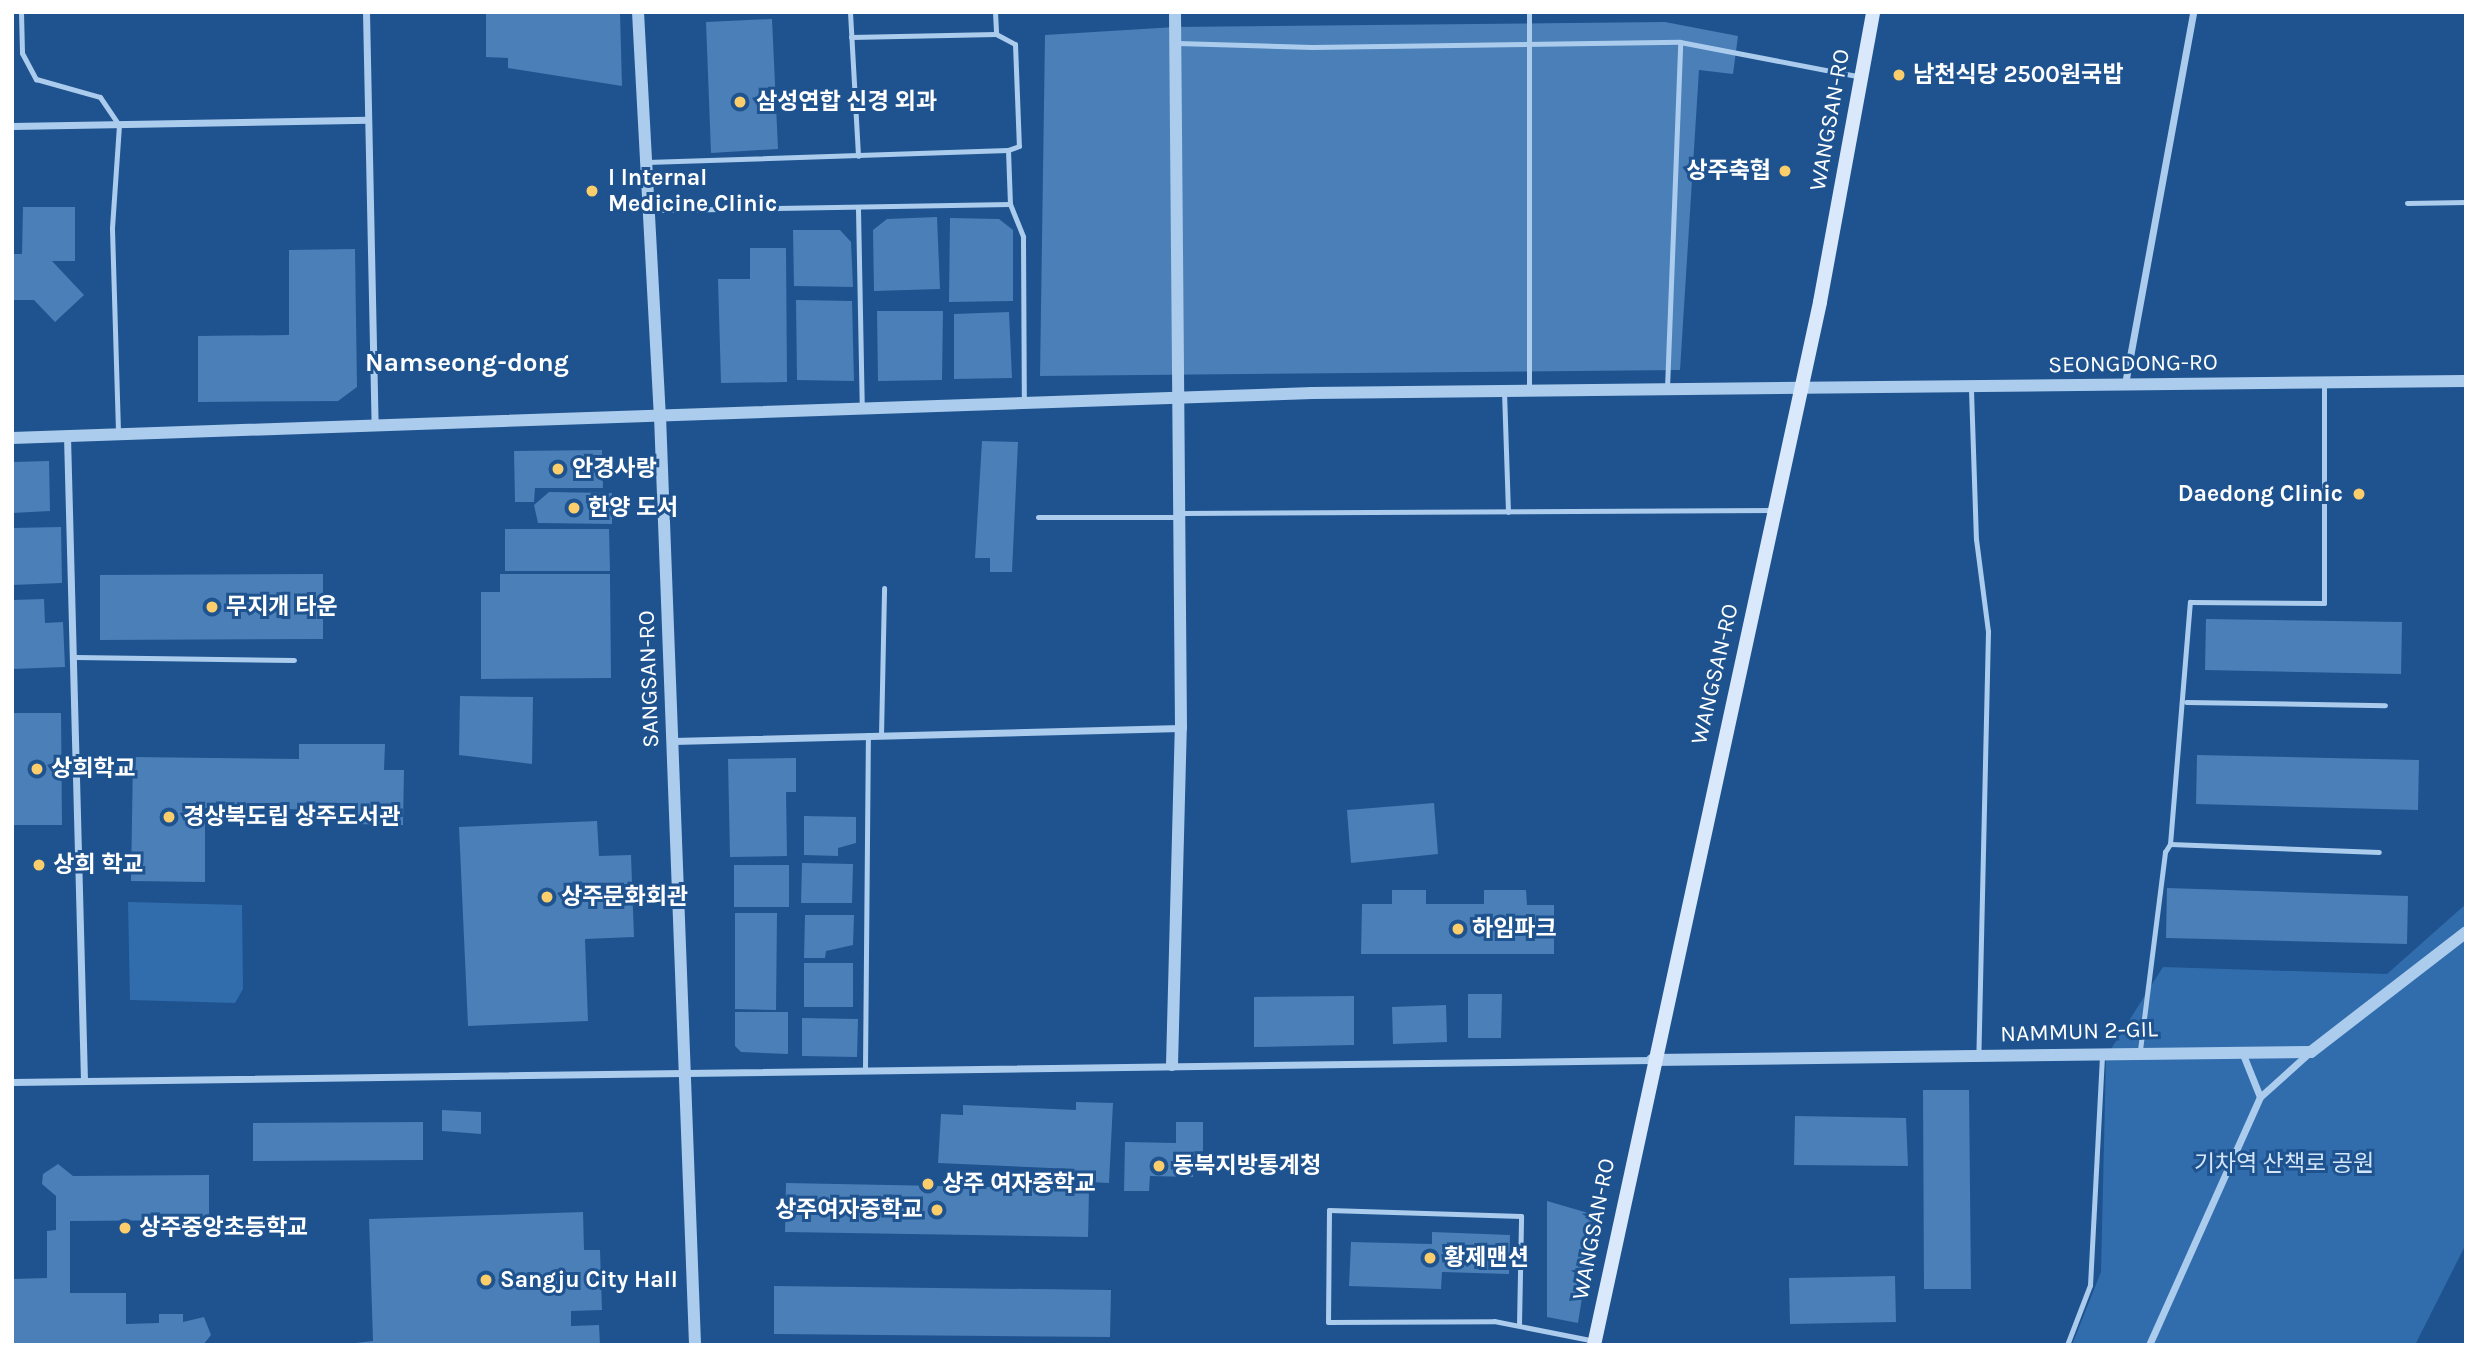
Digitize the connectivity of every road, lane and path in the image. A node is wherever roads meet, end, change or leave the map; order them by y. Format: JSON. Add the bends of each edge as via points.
{"nodes":[{"id":1,"x":21,"y":12,"type":"edge"},
{"id":2,"x":366,"y":12,"type":"edge"},
{"id":3,"x":638,"y":12,"type":"edge"},
{"id":4,"x":850,"y":12,"type":"edge"},
{"id":5,"x":995,"y":12,"type":"edge"},
{"id":6,"x":1175,"y":12,"type":"edge"},
{"id":7,"x":1529,"y":12,"type":"edge"},
{"id":8,"x":1873,"y":12,"type":"edge"},
{"id":9,"x":2193,"y":12,"type":"edge"},
{"id":10,"x":996,"y":34,"type":"junction"},
{"id":11,"x":851,"y":37,"type":"junction"},
{"id":12,"x":1680,"y":42,"type":"junction"},
{"id":13,"x":1177,"y":43,"type":"junction"},
{"id":14,"x":1528,"y":45,"type":"junction"},
{"id":15,"x":1861,"y":77,"type":"junction"},
{"id":16,"x":368,"y":120,"type":"junction"},
{"id":17,"x":119,"y":125,"type":"junction"},
{"id":18,"x":12,"y":127,"type":"edge"},
{"id":19,"x":1008,"y":150,"type":"junction"},
{"id":20,"x":858,"y":156,"type":"junction"},
{"id":21,"x":647,"y":162,"type":"junction"},
{"id":22,"x":2466,"y":202,"type":"edge"},
{"id":23,"x":2407,"y":203,"type":"dead end"},
{"id":24,"x":1010,"y":204,"type":"junction"},
{"id":25,"x":859,"y":209,"type":"junction"},
{"id":26,"x":650,"y":210,"type":"junction"},
{"id":27,"x":2466,"y":381,"type":"edge"},
{"id":28,"x":2324,"y":383,"type":"junction"},
{"id":29,"x":2125,"y":384,"type":"junction"},
{"id":30,"x":1801,"y":389,"type":"junction"},
{"id":31,"x":1530,"y":390,"type":"junction"},
{"id":32,"x":1970,"y":390,"type":"junction"},
{"id":33,"x":1504,"y":391,"type":"junction"},
{"id":34,"x":1667,"y":392,"type":"junction"},
{"id":35,"x":1180,"y":397,"type":"junction"},
{"id":36,"x":1024,"y":403,"type":"junction"},
{"id":37,"x":862,"y":409,"type":"junction"},
{"id":38,"x":660,"y":416,"type":"junction"},
{"id":39,"x":375,"y":426,"type":"junction"},
{"id":40,"x":118,"y":434,"type":"junction"},
{"id":41,"x":67,"y":436,"type":"junction"},
{"id":42,"x":12,"y":438,"type":"edge"},
{"id":43,"x":1775,"y":510,"type":"junction"},
{"id":44,"x":1508,"y":512,"type":"junction"},
{"id":45,"x":1181,"y":515,"type":"junction"},
{"id":46,"x":1038,"y":517,"type":"dead end"},
{"id":47,"x":884,"y":588,"type":"dead end"},
{"id":48,"x":75,"y":657,"type":"junction"},
{"id":49,"x":293,"y":660,"type":"dead end"},
{"id":50,"x":2186,"y":702,"type":"junction"},
{"id":51,"x":2385,"y":705,"type":"dead end"},
{"id":52,"x":1181,"y":728,"type":"junction"},
{"id":53,"x":867,"y":734,"type":"junction"},
{"id":54,"x":881,"y":734,"type":"junction"},
{"id":55,"x":673,"y":741,"type":"junction"},
{"id":56,"x":2170,"y":844,"type":"junction"},
{"id":57,"x":2379,"y":852,"type":"dead end"},
{"id":58,"x":2466,"y":932,"type":"edge"},
{"id":59,"x":2140,"y":1050,"type":"junction"},
{"id":60,"x":2102,"y":1051,"type":"junction"},
{"id":61,"x":2242,"y":1052,"type":"junction"},
{"id":62,"x":2311,"y":1052,"type":"junction"},
{"id":63,"x":1978,"y":1056,"type":"junction"},
{"id":64,"x":1652,"y":1060,"type":"junction"},
{"id":65,"x":1172,"y":1065,"type":"junction"},
{"id":66,"x":865,"y":1069,"type":"junction"},
{"id":67,"x":683,"y":1076,"type":"junction"},
{"id":68,"x":84,"y":1081,"type":"junction"},
{"id":69,"x":12,"y":1082,"type":"edge"},
{"id":70,"x":2260,"y":1097,"type":"junction"},
{"id":71,"x":1519,"y":1325,"type":"junction"},
{"id":72,"x":1594,"y":1343,"type":"edge"},
{"id":73,"x":695,"y":1345,"type":"edge"},
{"id":74,"x":2067,"y":1345,"type":"edge"},
{"id":75,"x":2149,"y":1345,"type":"edge"}],
"edges":[{"from":1,"to":17,"type":"lane","via":[[22,52],[36,79],[100,97]]},
{"from":2,"to":16,"type":"street"},
{"from":3,"to":21,"type":"street","name":"SANGSAN-RO"},
{"from":4,"to":11,"type":"lane"},
{"from":5,"to":10,"type":"lane"},
{"from":6,"to":13,"type":"street"},
{"from":7,"to":14,"type":"lane"},
{"from":8,"to":15,"type":"main road","name":"WANGSAN-RO"},
{"from":9,"to":29,"type":"street"},
{"from":10,"to":11,"type":"lane"},
{"from":10,"to":19,"type":"lane","via":[[1014,44],[1019,145]]},
{"from":11,"to":20,"type":"lane"},
{"from":12,"to":14,"type":"lane"},
{"from":12,"to":15,"type":"lane"},
{"from":12,"to":34,"type":"lane"},
{"from":13,"to":14,"type":"lane"},
{"from":13,"to":35,"type":"street"},
{"from":14,"to":31,"type":"lane"},
{"from":15,"to":30,"type":"main road","name":"WANGSAN-RO"},
{"from":16,"to":17,"type":"street"},
{"from":16,"to":39,"type":"street"},
{"from":17,"to":18,"type":"street"},
{"from":17,"to":40,"type":"lane","via":[[112,229]]},
{"from":19,"to":20,"type":"lane"},
{"from":19,"to":24,"type":"lane"},
{"from":20,"to":21,"type":"lane"},
{"from":21,"to":26,"type":"street","name":"SANGSAN-RO"},
{"from":22,"to":23,"type":"lane"},
{"from":24,"to":25,"type":"lane"},
{"from":24,"to":36,"type":"lane","via":[[1023,237]]},
{"from":25,"to":26,"type":"lane"},
{"from":25,"to":37,"type":"lane"},
{"from":26,"to":38,"type":"street","name":"SANGSAN-RO"},
{"from":27,"to":28,"type":"street","name":"SEONGDONG-RO"},
{"from":28,"to":29,"type":"street","name":"SEONGDONG-RO"},
{"from":28,"to":50,"type":"lane","via":[[2324,603],[2190,602]]},
{"from":29,"to":32,"type":"street","name":"SEONGDONG-RO"},
{"from":30,"to":32,"type":"street","name":"SEONGDONG-RO"},
{"from":30,"to":34,"type":"street","name":"SEONGDONG-RO"},
{"from":30,"to":43,"type":"main road","name":"WANGSAN-RO"},
{"from":31,"to":33,"type":"street","name":"SEONGDONG-RO"},
{"from":31,"to":34,"type":"street","name":"SEONGDONG-RO"},
{"from":32,"to":63,"type":"lane","via":[[1976,539],[1988,631]]},
{"from":33,"to":35,"type":"street","name":"SEONGDONG-RO"},
{"from":33,"to":44,"type":"lane"},
{"from":35,"to":36,"type":"street","name":"SEONGDONG-RO"},
{"from":35,"to":45,"type":"street"},
{"from":36,"to":37,"type":"street","name":"SEONGDONG-RO"},
{"from":37,"to":38,"type":"street","name":"SEONGDONG-RO"},
{"from":38,"to":39,"type":"street","name":"SEONGDONG-RO"},
{"from":38,"to":55,"type":"street","name":"SANGSAN-RO"},
{"from":39,"to":40,"type":"street","name":"SEONGDONG-RO"},
{"from":40,"to":41,"type":"street","name":"SEONGDONG-RO"},
{"from":41,"to":42,"type":"street","name":"SEONGDONG-RO"},
{"from":41,"to":48,"type":"street"},
{"from":43,"to":44,"type":"lane"},
{"from":43,"to":64,"type":"main road","name":"WANGSAN-RO"},
{"from":44,"to":45,"type":"lane"},
{"from":45,"to":46,"type":"lane"},
{"from":45,"to":52,"type":"street"},
{"from":47,"to":54,"type":"lane"},
{"from":48,"to":49,"type":"lane"},
{"from":48,"to":68,"type":"street"},
{"from":50,"to":51,"type":"lane"},
{"from":50,"to":56,"type":"lane"},
{"from":52,"to":54,"type":"street"},
{"from":52,"to":65,"type":"street"},
{"from":53,"to":54,"type":"street"},
{"from":53,"to":55,"type":"street"},
{"from":53,"to":66,"type":"lane"},
{"from":55,"to":67,"type":"street","name":"SANGSAN-RO"},
{"from":56,"to":57,"type":"lane"},
{"from":56,"to":59,"type":"lane","via":[[2165,852]]},
{"from":58,"to":62,"type":"street"},
{"from":59,"to":60,"type":"street","name":"NAMMUN 2-GIL"},
{"from":59,"to":61,"type":"street","name":"NAMMUN 2-GIL"},
{"from":60,"to":63,"type":"street","name":"NAMMUN 2-GIL"},
{"from":60,"to":74,"type":"lane","via":[[2090,1286]]},
{"from":61,"to":62,"type":"street","name":"NAMMUN 2-GIL"},
{"from":61,"to":70,"type":"street"},
{"from":62,"to":70,"type":"street"},
{"from":63,"to":64,"type":"street","name":"NAMMUN 2-GIL"},
{"from":64,"to":65,"type":"street"},
{"from":64,"to":72,"type":"main road","name":"WANGSAN-RO"},
{"from":65,"to":66,"type":"street"},
{"from":66,"to":67,"type":"street"},
{"from":67,"to":68,"type":"street"},
{"from":67,"to":73,"type":"street","name":"SANGSAN-RO"},
{"from":68,"to":69,"type":"street"},
{"from":70,"to":75,"type":"street"},
{"from":71,"to":71,"type":"lane","via":[[1494,1321],[1328,1322],[1329,1210],[1521,1216]]},
{"from":71,"to":72,"type":"lane"}]}
